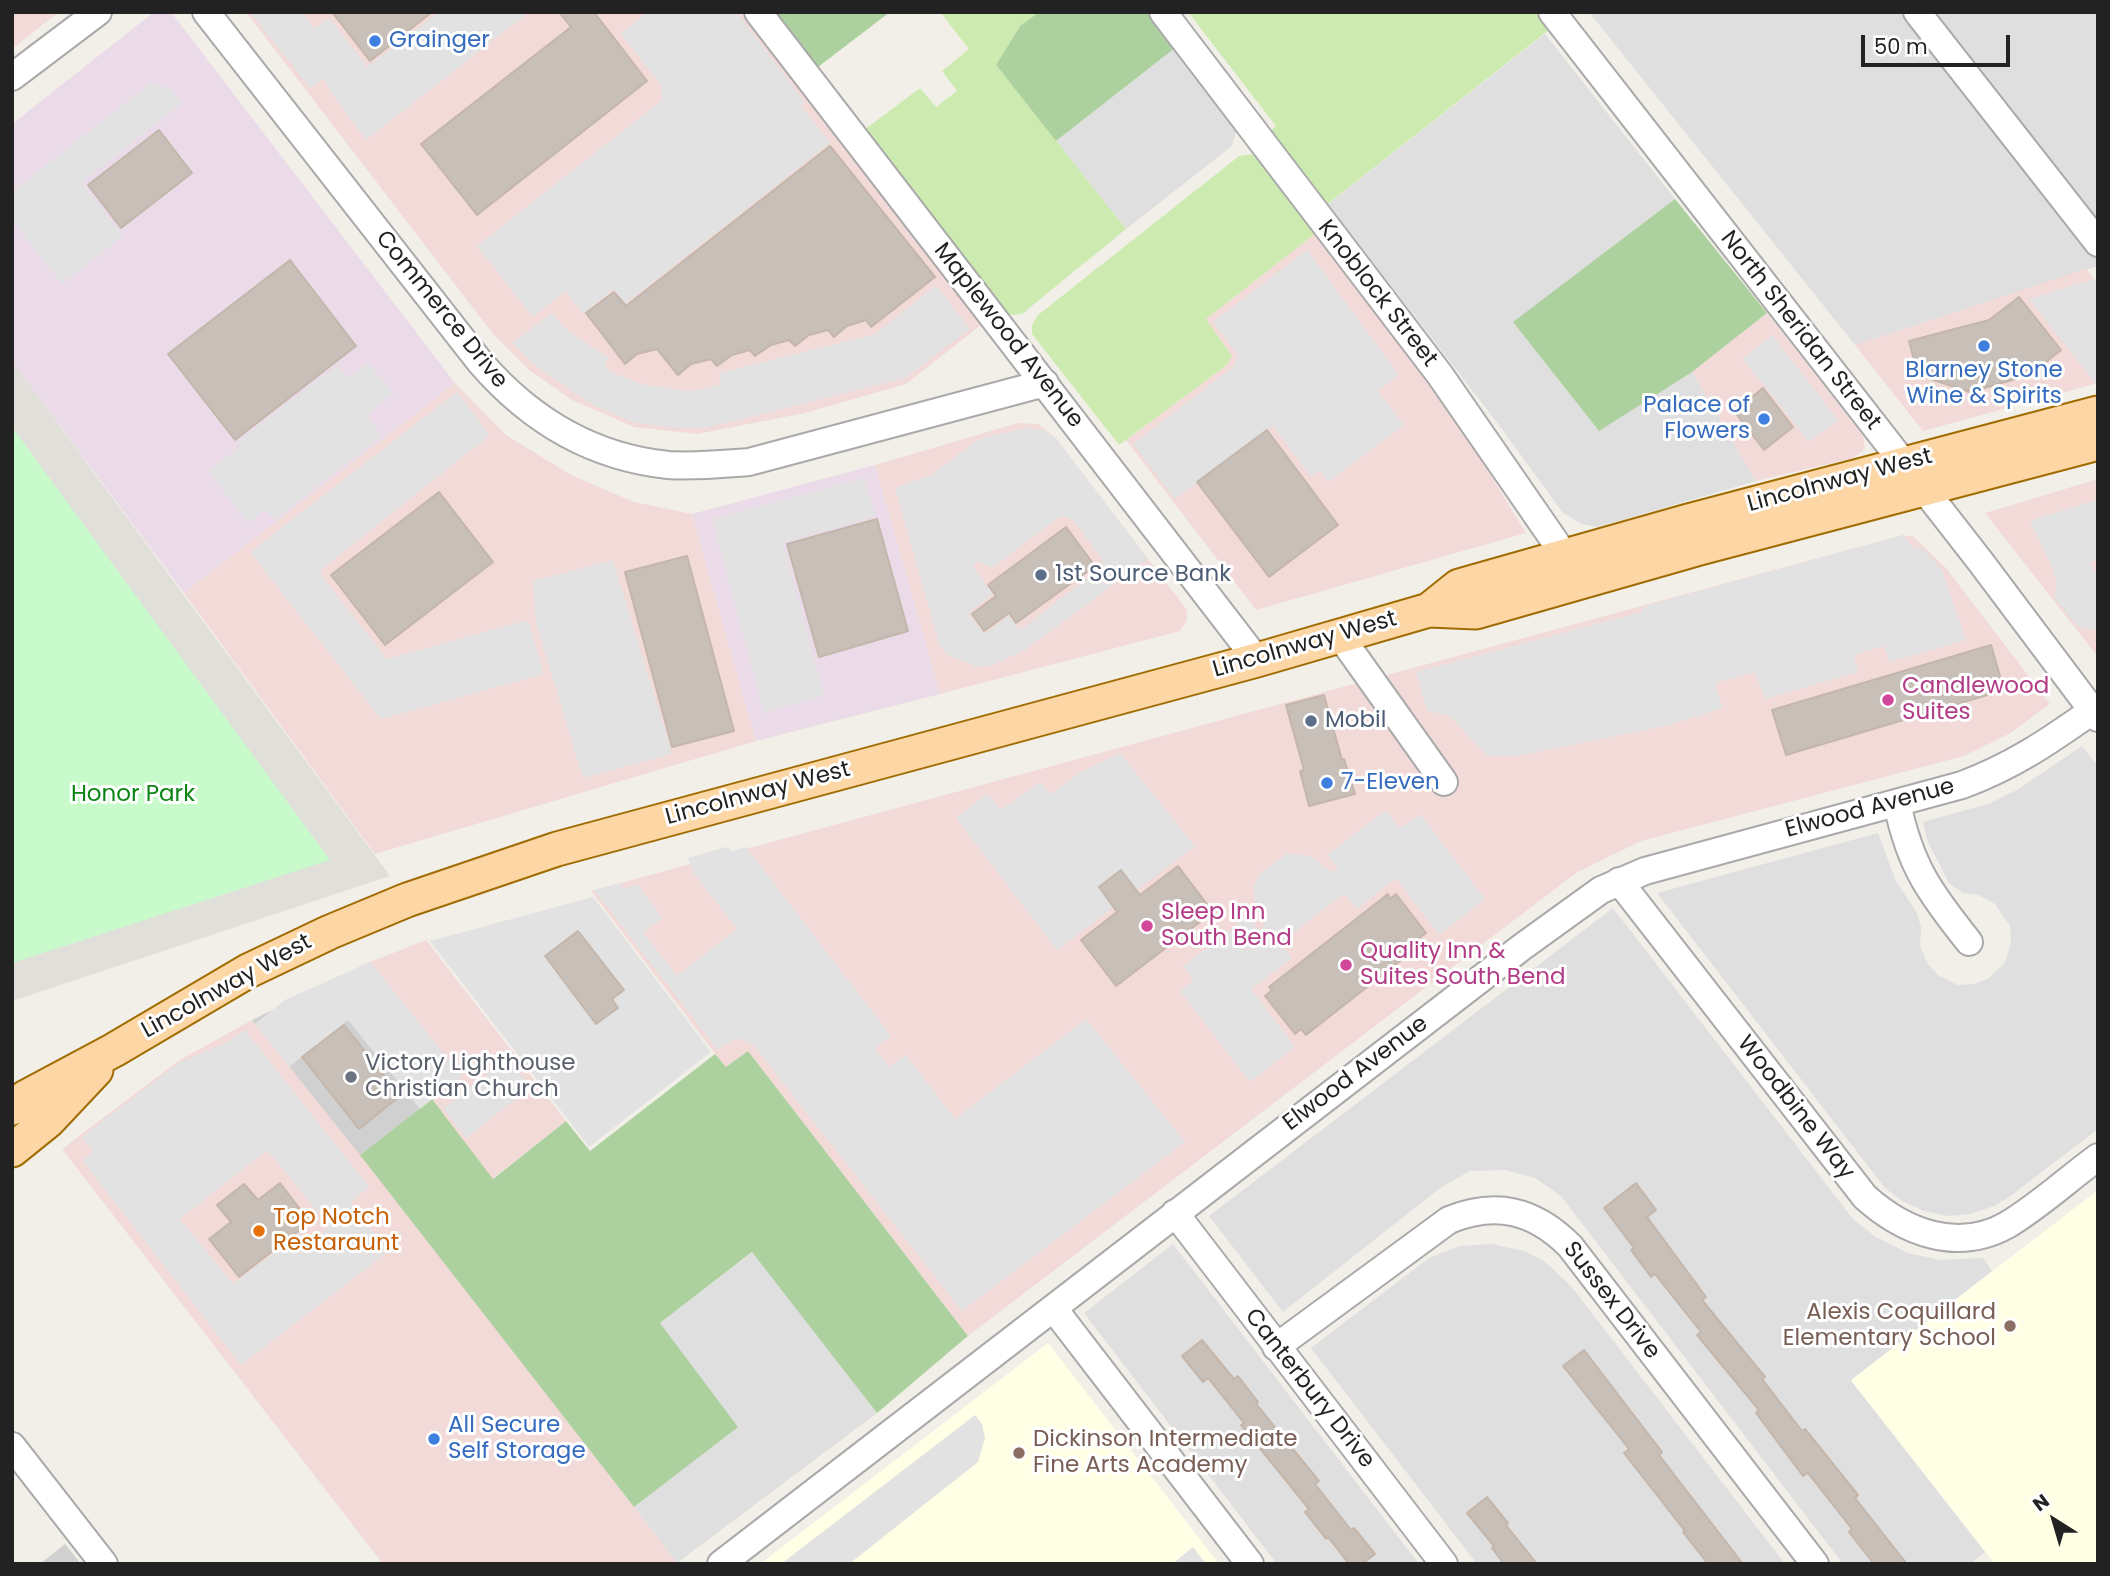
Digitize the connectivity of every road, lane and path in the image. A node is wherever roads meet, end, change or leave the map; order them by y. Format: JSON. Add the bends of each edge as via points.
{"nodes":[{"id":1,"x":98,"y":12,"type":"edge"},
{"id":2,"x":206,"y":12,"type":"edge"},
{"id":3,"x":758,"y":12,"type":"edge"},
{"id":4,"x":1163,"y":12,"type":"edge"},
{"id":5,"x":1552,"y":12,"type":"edge"},
{"id":6,"x":1917,"y":12,"type":"edge"},
{"id":7,"x":21,"y":72,"type":"edge"},
{"id":8,"x":12,"y":87,"type":"edge"},
{"id":9,"x":2098,"y":243,"type":"edge"},
{"id":10,"x":1045,"y":383,"type":"junction"},
{"id":11,"x":2098,"y":413,"type":"edge"},
{"id":12,"x":2098,"y":443,"type":"edge"},
{"id":13,"x":1903,"y":464,"type":"junction"},
{"id":14,"x":1924,"y":489,"type":"junction"},
{"id":15,"x":1574,"y":569,"type":"junction"},
{"id":16,"x":1340,"y":636,"type":"junction"},
{"id":17,"x":1257,"y":660,"type":"junction"},
{"id":18,"x":2095,"y":714,"type":"edge"},
{"id":19,"x":1444,"y":782,"type":"dead end"},
{"id":20,"x":1897,"y":803,"type":"junction"},
{"id":21,"x":1619,"y":881,"type":"junction"},
{"id":22,"x":1969,"y":943,"type":"dead end"},
{"id":23,"x":114,"y":1050,"type":"junction"},
{"id":24,"x":12,"y":1108,"type":"edge"},
{"id":25,"x":12,"y":1150,"type":"edge"},
{"id":26,"x":2098,"y":1157,"type":"edge"},
{"id":27,"x":1175,"y":1213,"type":"junction"},
{"id":28,"x":1054,"y":1309,"type":"junction"},
{"id":29,"x":1276,"y":1347,"type":"junction"},
{"id":30,"x":12,"y":1447,"type":"edge"},
{"id":31,"x":104,"y":1564,"type":"edge"},
{"id":32,"x":721,"y":1564,"type":"edge"},
{"id":33,"x":1250,"y":1564,"type":"edge"},
{"id":34,"x":1444,"y":1564,"type":"edge"},
{"id":35,"x":1815,"y":1564,"type":"edge"}],
"edges":[{"from":1,"to":7,"type":"street"},
{"from":2,"to":10,"type":"street","name":"Commerce Drive","via":[[505,391],[538,417],[601,450],[668,465],[748,462]]},
{"from":3,"to":10,"type":"street","name":"Maplewood Avenue"},
{"from":4,"to":15,"type":"street","name":"Knoblock Street","via":[[1440,375]]},
{"from":5,"to":13,"type":"street","name":"North Sheridan Street"},
{"from":6,"to":9,"type":"street"},
{"from":7,"to":8,"type":"street"},
{"from":10,"to":17,"type":"street","name":"Maplewood Avenue"},
{"from":11,"to":13,"type":"main road","name":"Lincolnway West"},
{"from":12,"to":14,"type":"main road","name":"Lincolnway West"},
{"from":13,"to":14,"type":"street","name":"North Sheridan Street"},
{"from":13,"to":15,"type":"main road","name":"Lincolnway West"},
{"from":14,"to":15,"type":"main road","name":"Lincolnway West"},
{"from":14,"to":18,"type":"street","name":"North Sheridan Street"},
{"from":15,"to":16,"type":"main road","name":"Lincolnway West","via":[[1459,586],[1429,610]]},
{"from":16,"to":17,"type":"main road","name":"Lincolnway West"},
{"from":16,"to":19,"type":"street"},
{"from":17,"to":23,"type":"main road","name":"Lincolnway West","via":[[557,849],[407,900],[248,971]]},
{"from":18,"to":20,"type":"street","name":"Elwood Avenue","via":[[1994,773]]},
{"from":20,"to":21,"type":"street","name":"Elwood Avenue"},
{"from":20,"to":22,"type":"street","via":[[1918,872]]},
{"from":21,"to":26,"type":"street","name":"Woodbine Way","via":[[1864,1197],[1902,1226],[1948,1238],[1988,1234],[2023,1214]]},
{"from":21,"to":27,"type":"street","name":"Elwood Avenue","via":[[1522,947]]},
{"from":23,"to":24,"type":"main road","name":"Lincolnway West"},
{"from":23,"to":25,"type":"main road","name":"Lincolnway West","via":[[48,1121]]},
{"from":27,"to":28,"type":"street","name":"Elwood Avenue"},
{"from":27,"to":29,"type":"street","name":"Canterbury Drive"},
{"from":28,"to":32,"type":"street","name":"Elwood Avenue"},
{"from":28,"to":33,"type":"street"},
{"from":29,"to":34,"type":"street","name":"Canterbury Drive"},
{"from":29,"to":35,"type":"street","name":"Sussex Drive","via":[[1450,1220],[1497,1209],[1520,1213],[1540,1222],[1570,1246]]},
{"from":30,"to":31,"type":"street"}]}
